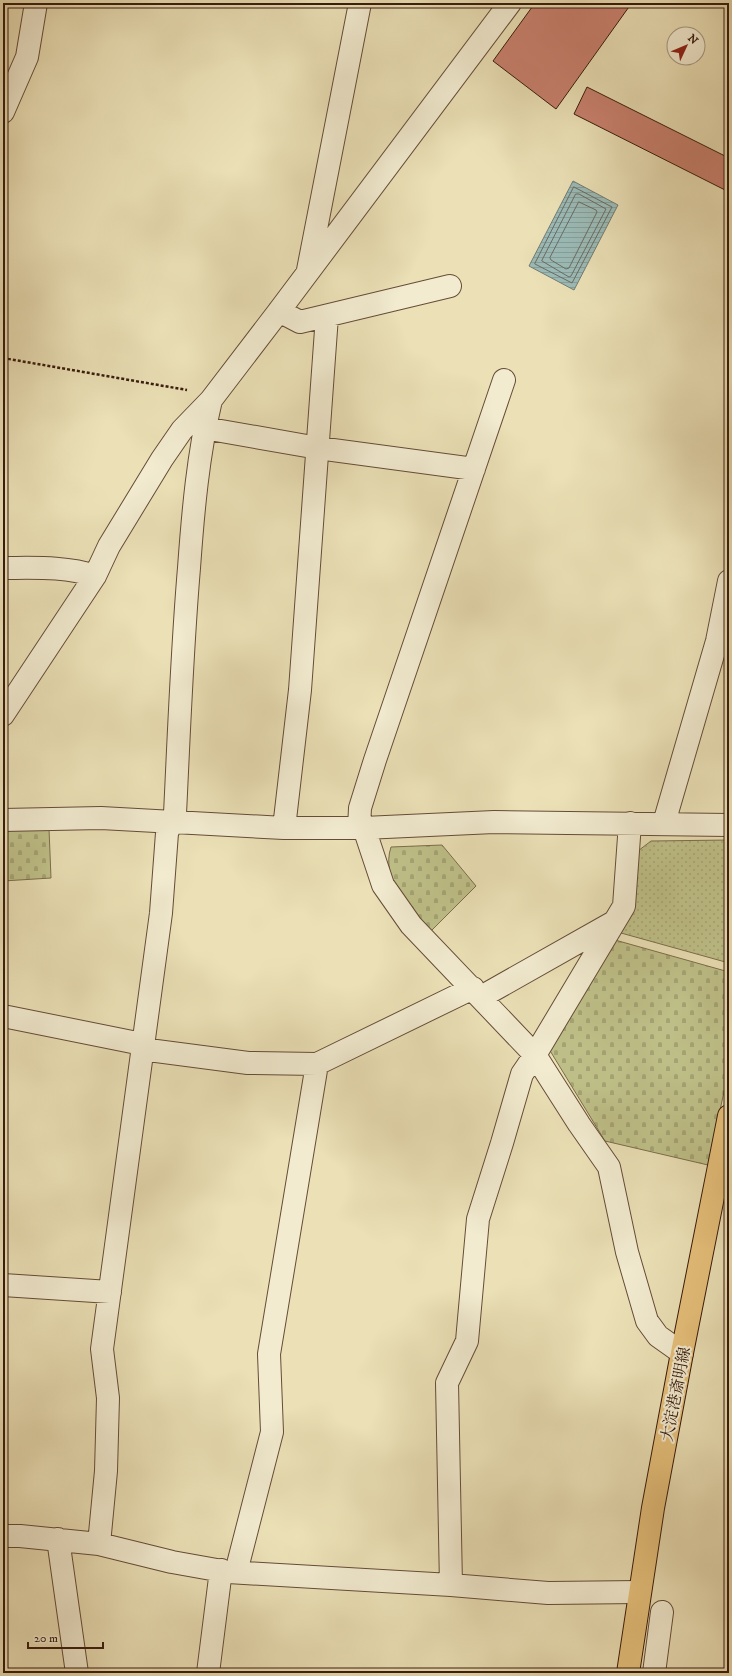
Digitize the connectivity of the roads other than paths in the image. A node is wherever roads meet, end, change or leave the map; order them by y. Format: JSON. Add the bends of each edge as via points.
{"nodes":[{"id":1,"x":36,"y":3,"type":"edge"},
{"id":2,"x":360,"y":3,"type":"edge"},
{"id":3,"x":510,"y":3,"type":"edge"},
{"id":4,"x":3,"y":112,"type":"edge"},
{"id":5,"x":307,"y":275,"type":"junction"},
{"id":6,"x":450,"y":286,"type":"dead end"},
{"id":7,"x":279,"y":311,"type":"junction"},
{"id":8,"x":327,"y":316,"type":"junction"},
{"id":9,"x":504,"y":380,"type":"dead end"},
{"id":10,"x":211,"y":400,"type":"junction"},
{"id":11,"x":204,"y":428,"type":"junction"},
{"id":12,"x":318,"y":448,"type":"junction"},
{"id":13,"x":474,"y":469,"type":"junction"},
{"id":14,"x":3,"y":568,"type":"edge"},
{"id":15,"x":95,"y":576,"type":"junction"},
{"id":16,"x":729,"y":581,"type":"edge"},
{"id":17,"x":3,"y":715,"type":"edge"},
{"id":18,"x":3,"y":820,"type":"edge"},
{"id":19,"x":173,"y":822,"type":"junction"},
{"id":20,"x":630,"y":823,"type":"junction"},
{"id":21,"x":664,"y":823,"type":"junction"},
{"id":22,"x":729,"y":825,"type":"edge"},
{"id":23,"x":284,"y":828,"type":"junction"},
{"id":24,"x":362,"y":828,"type":"junction"},
{"id":25,"x":614,"y":923,"type":"junction"},
{"id":26,"x":477,"y":993,"type":"junction"},
{"id":27,"x":3,"y":1016,"type":"edge"},
{"id":28,"x":142,"y":1047,"type":"junction"},
{"id":29,"x":535,"y":1055,"type":"junction"},
{"id":30,"x":317,"y":1064,"type":"junction"},
{"id":31,"x":729,"y":1116,"type":"edge"},
{"id":32,"x":3,"y":1285,"type":"edge"},
{"id":33,"x":110,"y":1292,"type":"junction"},
{"id":34,"x":682,"y":1353,"type":"junction"},
{"id":35,"x":3,"y":1536,"type":"edge"},
{"id":36,"x":58,"y":1539,"type":"junction"},
{"id":37,"x":99,"y":1544,"type":"junction"},
{"id":38,"x":228,"y":1571,"type":"junction"},
{"id":39,"x":451,"y":1585,"type":"junction"},
{"id":40,"x":639,"y":1592,"type":"junction"},
{"id":41,"x":662,"y":1612,"type":"dead end"},
{"id":42,"x":77,"y":1673,"type":"edge"},
{"id":43,"x":208,"y":1673,"type":"edge"},
{"id":44,"x":628,"y":1673,"type":"edge"},
{"id":45,"x":654,"y":1673,"type":"edge"}],
"edges":[{"from":1,"to":4,"type":"street","via":[[27,57]]},
{"from":2,"to":5,"type":"street"},
{"from":3,"to":5,"type":"street"},
{"from":5,"to":7,"type":"street"},
{"from":6,"to":8,"type":"street"},
{"from":7,"to":8,"type":"street","via":[[300,322]]},
{"from":7,"to":10,"type":"street"},
{"from":8,"to":12,"type":"street"},
{"from":9,"to":13,"type":"street"},
{"from":10,"to":11,"type":"street"},
{"from":10,"to":15,"type":"street","via":[[182,430],[162,458],[109,546]]},
{"from":11,"to":12,"type":"street"},
{"from":11,"to":19,"type":"street","via":[[192,526],[182,652]]},
{"from":12,"to":13,"type":"street"},
{"from":12,"to":23,"type":"street","via":[[300,690]]},
{"from":13,"to":24,"type":"street","via":[[360,808]]},
{"from":14,"to":15,"type":"street","via":[[47,568]]},
{"from":15,"to":17,"type":"street"},
{"from":16,"to":21,"type":"street","via":[[717,641]]},
{"from":18,"to":19,"type":"street","via":[[101,818]]},
{"from":19,"to":23,"type":"street"},
{"from":19,"to":28,"type":"street","via":[[167,833],[161,913]]},
{"from":20,"to":21,"type":"street"},
{"from":20,"to":24,"type":"street","via":[[494,822]]},
{"from":20,"to":25,"type":"street","via":[[624,906]]},
{"from":21,"to":22,"type":"street"},
{"from":23,"to":24,"type":"street"},
{"from":24,"to":26,"type":"street","via":[[383,885],[411,925]]},
{"from":25,"to":26,"type":"street"},
{"from":25,"to":29,"type":"street"},
{"from":26,"to":29,"type":"street"},
{"from":26,"to":30,"type":"street"},
{"from":27,"to":28,"type":"street"},
{"from":28,"to":30,"type":"street","via":[[248,1063]]},
{"from":28,"to":33,"type":"street"},
{"from":29,"to":34,"type":"street","via":[[608,1167],[627,1252],[647,1321],[658,1336]]},
{"from":29,"to":39,"type":"street","via":[[522,1074],[478,1219],[467,1341],[447,1383]]},
{"from":30,"to":38,"type":"street","via":[[269,1354],[272,1432]]},
{"from":31,"to":34,"type":"main road","name":"大淀港斎明線"},
{"from":32,"to":33,"type":"street"},
{"from":33,"to":37,"type":"street","via":[[102,1348],[108,1405],[106,1471]]},
{"from":34,"to":40,"type":"main road","name":"大淀港斎明線"},
{"from":35,"to":36,"type":"street"},
{"from":36,"to":37,"type":"street"},
{"from":36,"to":42,"type":"street"},
{"from":37,"to":38,"type":"street","via":[[172,1562]]},
{"from":38,"to":39,"type":"street"},
{"from":38,"to":43,"type":"street"},
{"from":39,"to":40,"type":"street","via":[[548,1593]]},
{"from":40,"to":44,"type":"main road","name":"大淀港斎明線"},
{"from":41,"to":45,"type":"street"}]}
